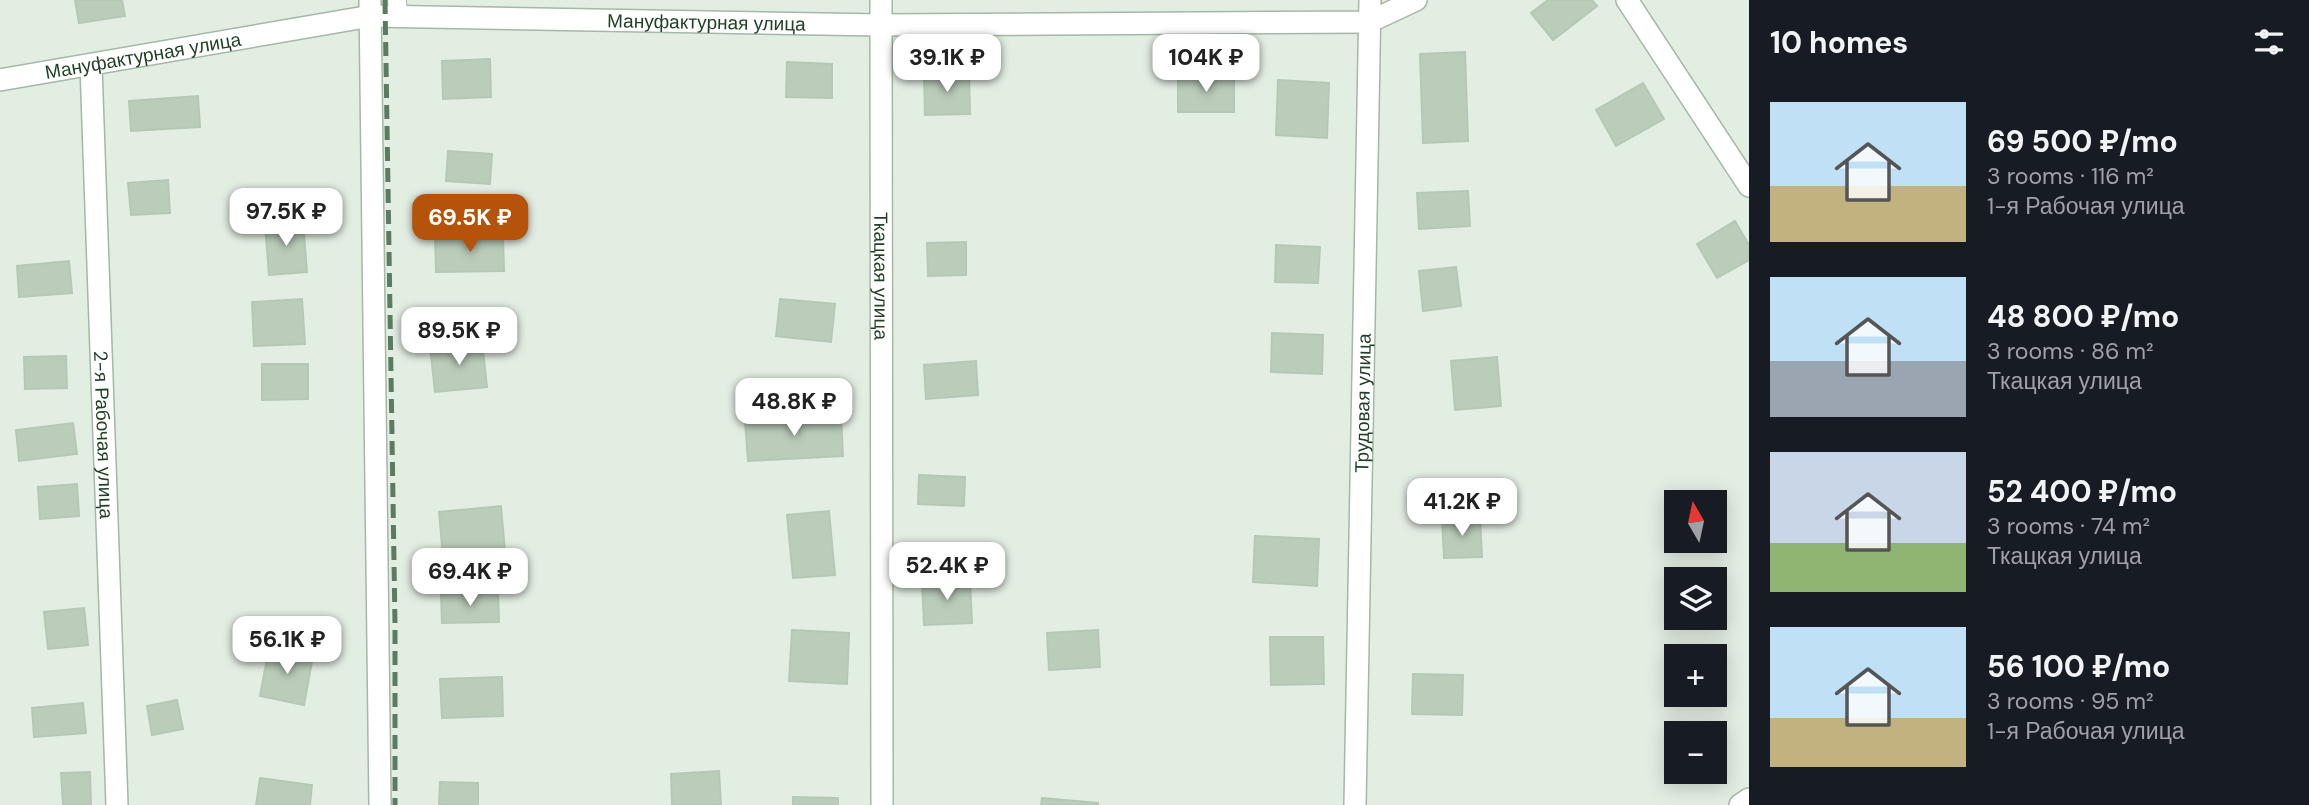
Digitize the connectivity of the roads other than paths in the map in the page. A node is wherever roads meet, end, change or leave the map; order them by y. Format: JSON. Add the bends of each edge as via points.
{"nodes":[{"id":1,"x":881,"y":0,"type":"edge"},
{"id":2,"x":1370,"y":0,"type":"edge"},
{"id":3,"x":1416,"y":0,"type":"edge"},
{"id":4,"x":1627,"y":0,"type":"edge"},
{"id":5,"x":370,"y":8,"type":"edge"},
{"id":6,"x":397,"y":8,"type":"edge"},
{"id":7,"x":1369,"y":22,"type":"junction"},
{"id":8,"x":880,"y":25,"type":"junction"},
{"id":9,"x":91,"y":66,"type":"junction"},
{"id":10,"x":0,"y":80,"type":"edge"},
{"id":11,"x":1749,"y":186,"type":"edge"},
{"id":12,"x":1749,"y":799,"type":"edge"},
{"id":13,"x":117,"y":805,"type":"edge"},
{"id":14,"x":380,"y":805,"type":"edge"},
{"id":15,"x":882,"y":805,"type":"edge"},
{"id":16,"x":1355,"y":805,"type":"edge"},
{"id":17,"x":1740,"y":805,"type":"edge"}],
"edges":[{"from":1,"to":8,"type":"street","name":"Ткацкая улица"},
{"from":2,"to":7,"type":"street","name":"Трудовая улица"},
{"from":3,"to":7,"type":"street","name":"Мануфактурная улица"},
{"from":4,"to":11,"type":"street"},
{"from":5,"to":6,"type":"street","name":"Мануфактурная улица"},
{"from":5,"to":9,"type":"street","name":"Мануфактурная улица"},
{"from":5,"to":14,"type":"street"},
{"from":6,"to":8,"type":"street","name":"Мануфактурная улица"},
{"from":7,"to":8,"type":"street","name":"Мануфактурная улица"},
{"from":7,"to":16,"type":"street","name":"Трудовая улица"},
{"from":8,"to":15,"type":"street","name":"Ткацкая улица"},
{"from":9,"to":10,"type":"street","name":"Мануфактурная улица"},
{"from":9,"to":13,"type":"street","name":"2-я Рабочая улица"},
{"from":12,"to":17,"type":"street"}]}
